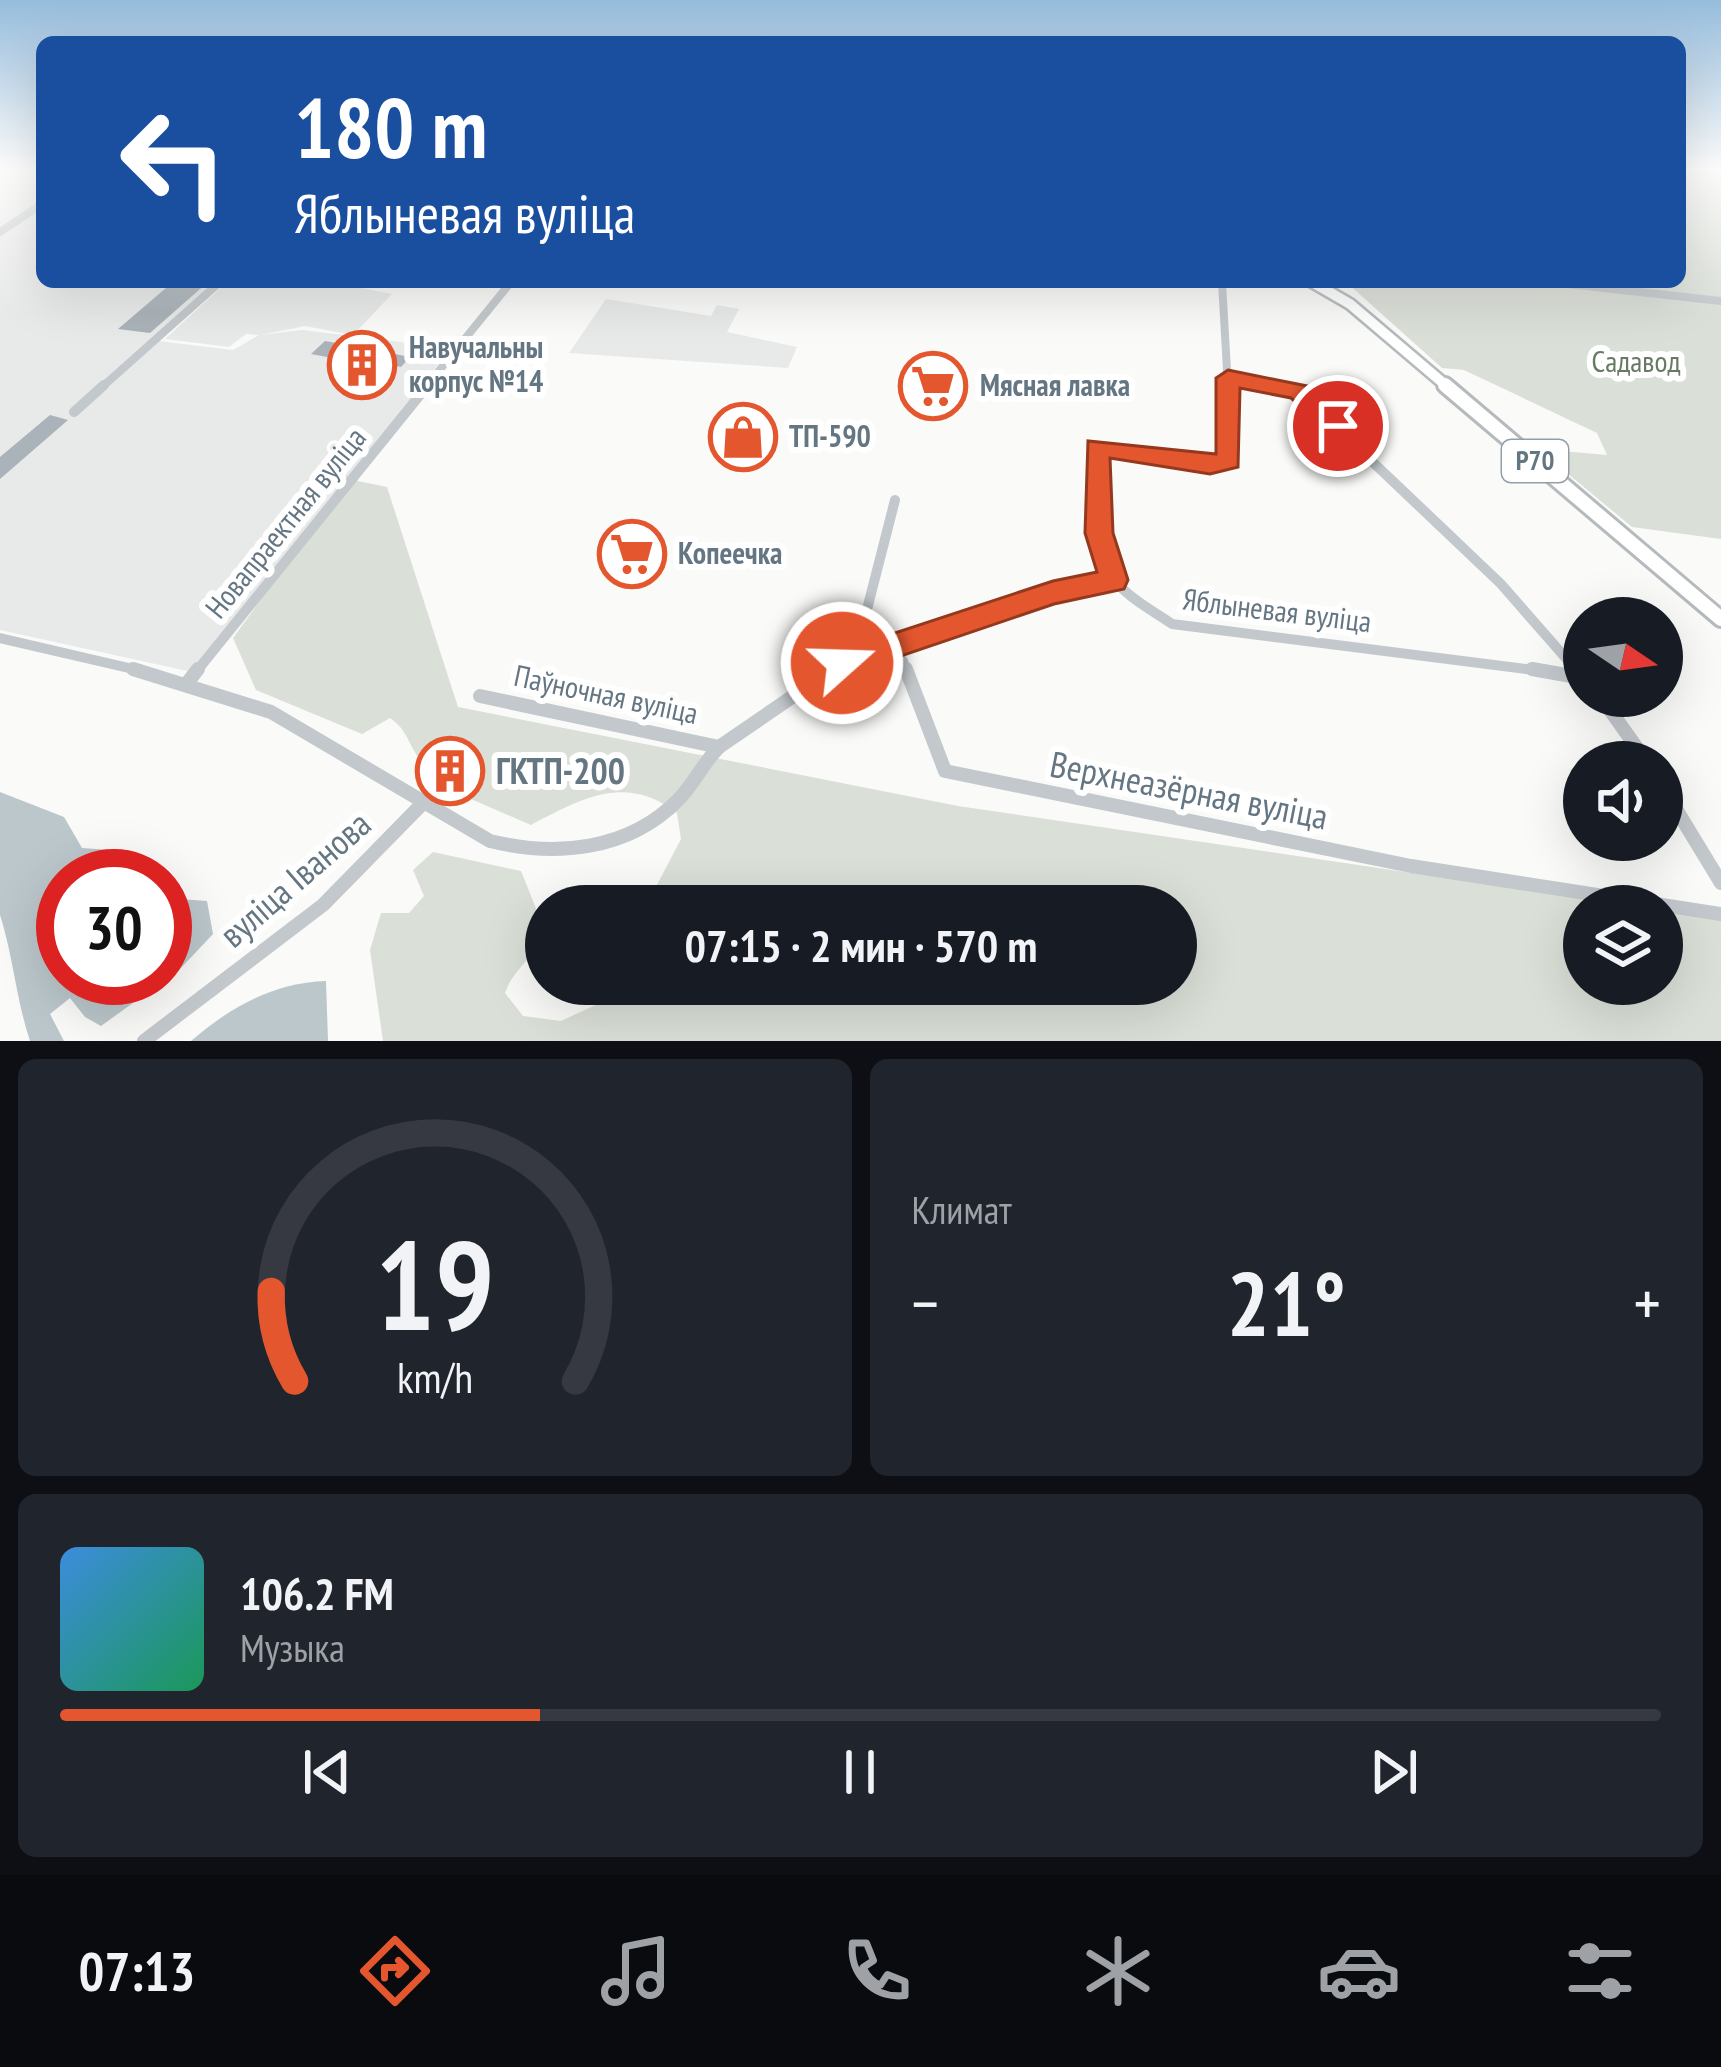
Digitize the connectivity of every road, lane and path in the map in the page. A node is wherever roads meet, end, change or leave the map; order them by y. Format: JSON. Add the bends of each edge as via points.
{"nodes":[{"id":1,"x":213,"y":288,"type":"edge"},
{"id":2,"x":506,"y":288,"type":"edge"},
{"id":3,"x":1222,"y":288,"type":"edge"},
{"id":4,"x":1322,"y":288,"type":"edge"},
{"id":5,"x":1601,"y":288,"type":"edge"},
{"id":6,"x":1721,"y":302,"type":"edge"},
{"id":7,"x":1228,"y":378,"type":"junction"},
{"id":8,"x":74,"y":412,"type":"dead end"},
{"id":9,"x":895,"y":500,"type":"dead end"},
{"id":10,"x":1114,"y":580,"type":"junction"},
{"id":11,"x":1721,"y":619,"type":"edge"},
{"id":12,"x":863,"y":626,"type":"junction"},
{"id":13,"x":0,"y":638,"type":"edge"},
{"id":14,"x":892,"y":646,"type":"junction"},
{"id":15,"x":1563,"y":655,"type":"edge"},
{"id":16,"x":842,"y":663,"type":"junction"},
{"id":17,"x":1563,"y":675,"type":"edge"},
{"id":18,"x":188,"y":682,"type":"junction"},
{"id":19,"x":480,"y":695,"type":"dead end"},
{"id":20,"x":719,"y":747,"type":"junction"},
{"id":21,"x":424,"y":802,"type":"junction"},
{"id":22,"x":1683,"y":821,"type":"edge"},
{"id":23,"x":1721,"y":883,"type":"edge"},
{"id":24,"x":1721,"y":914,"type":"edge"},
{"id":25,"x":143,"y":1041,"type":"edge"}],
"edges":[{"from":1,"to":8,"type":"street"},
{"from":2,"to":18,"type":"street","name":"Новапраектная вуліца"},
{"from":3,"to":7,"type":"street"},
{"from":4,"to":11,"type":"main road","number":"Р70"},
{"from":5,"to":6,"type":"street"},
{"from":7,"to":10,"type":"street","via":[[1232,454],[1223,463],[1097,447],[1099,533]]},
{"from":7,"to":15,"type":"street","via":[[1298,392],[1501,584]]},
{"from":9,"to":12,"type":"street"},
{"from":10,"to":14,"type":"street","name":"Паўночная вуліца"},
{"from":10,"to":17,"type":"street","name":"Яблыневая вуліца","via":[[1159,617],[1188,629],[1282,634]]},
{"from":12,"to":14,"type":"street","name":"Верхнеазёрная вуліца"},
{"from":12,"to":16,"type":"street"},
{"from":13,"to":18,"type":"street"},
{"from":14,"to":16,"type":"street","name":"Паўночная вуліца"},
{"from":14,"to":24,"type":"street","name":"Верхнеазёрная вуліца","via":[[915,684],[945,771],[1411,866]]},
{"from":16,"to":20,"type":"street","name":"Паўночная вуліца"},
{"from":18,"to":21,"type":"street","via":[[302,726]]},
{"from":19,"to":20,"type":"street","name":"Паўночная вуліца"},
{"from":20,"to":21,"type":"street","via":[[676,804],[636,830],[559,854],[490,841]]},
{"from":21,"to":25,"type":"street","name":"вуліца Іванова","via":[[323,905]]},
{"from":22,"to":23,"type":"street"}]}
